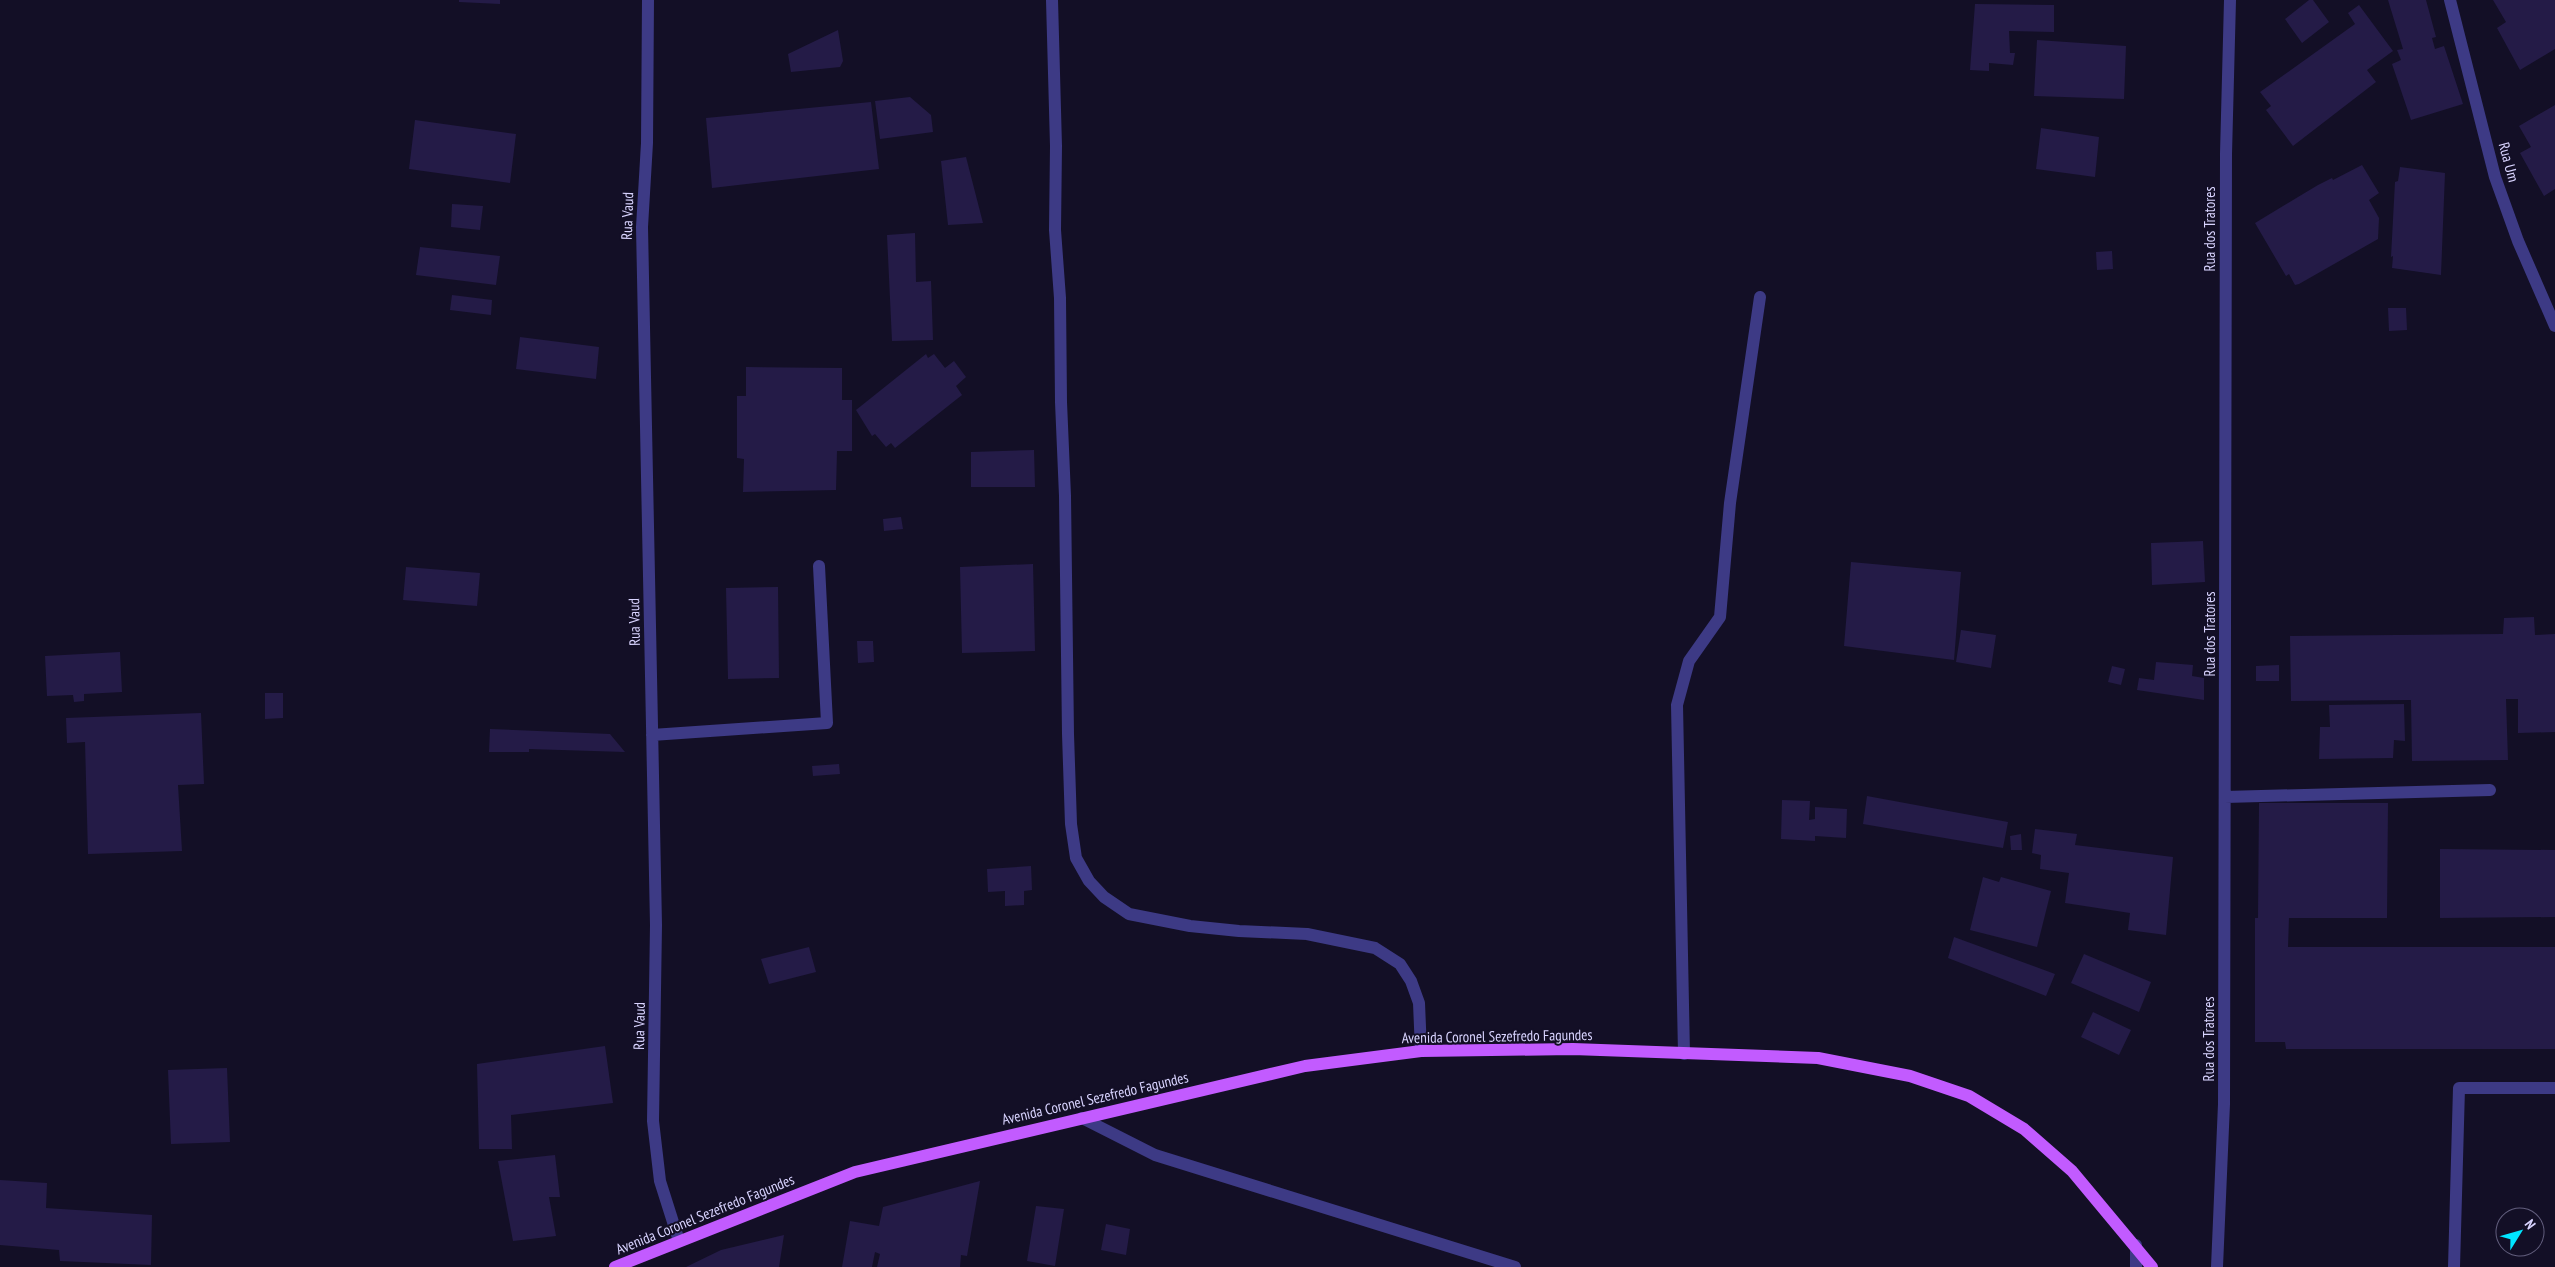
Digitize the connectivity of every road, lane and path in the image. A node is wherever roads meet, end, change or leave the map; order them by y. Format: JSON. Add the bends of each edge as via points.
{"nodes":[{"id":1,"x":648,"y":0,"type":"edge"},
{"id":2,"x":1052,"y":0,"type":"edge"},
{"id":3,"x":2230,"y":0,"type":"edge"},
{"id":4,"x":2450,"y":0,"type":"edge"},
{"id":5,"x":1760,"y":297,"type":"dead end"},
{"id":6,"x":2555,"y":326,"type":"edge"},
{"id":7,"x":819,"y":566,"type":"dead end"},
{"id":8,"x":652,"y":735,"type":"junction"},
{"id":9,"x":2490,"y":790,"type":"dead end"},
{"id":10,"x":2225,"y":797,"type":"junction"},
{"id":11,"x":1421,"y":1051,"type":"junction"},
{"id":12,"x":1684,"y":1054,"type":"junction"},
{"id":13,"x":2555,"y":1088,"type":"edge"},
{"id":14,"x":1082,"y":1118,"type":"junction"},
{"id":15,"x":679,"y":1240,"type":"junction"},
{"id":16,"x":2136,"y":1245,"type":"junction"},
{"id":17,"x":615,"y":1267,"type":"edge"},
{"id":18,"x":1515,"y":1267,"type":"edge"},
{"id":19,"x":2136,"y":1267,"type":"edge"},
{"id":20,"x":2152,"y":1267,"type":"edge"},
{"id":21,"x":2217,"y":1267,"type":"edge"},
{"id":22,"x":2454,"y":1267,"type":"edge"}],
"edges":[{"from":1,"to":8,"type":"street","name":"Rua Vaud","via":[[647,143],[642,227]]},
{"from":2,"to":11,"type":"street","via":[[1068,734],[1071,824],[1076,858],[1089,882],[1129,914],[1200,927],[1307,934],[1375,948],[1400,964],[1411,982],[1419,1003]]},
{"from":3,"to":10,"type":"street","name":"Rua dos Tratores","via":[[2226,154]]},
{"from":4,"to":6,"type":"street","name":"Rua Um","via":[[2495,177],[2518,242]]},
{"from":5,"to":12,"type":"street","via":[[1730,503],[1720,617],[1689,661],[1677,705]]},
{"from":7,"to":8,"type":"street","via":[[827,723]]},
{"from":8,"to":15,"type":"street","name":"Rua Vaud","via":[[656,925],[653,1121],[660,1180]]},
{"from":9,"to":10,"type":"street"},
{"from":10,"to":21,"type":"street","name":"Rua dos Tratores","via":[[2224,1104]]},
{"from":11,"to":12,"type":"main road","name":"Avenida Coronel Sezefredo Fagundes","via":[[1573,1049]]},
{"from":11,"to":14,"type":"main road","name":"Avenida Coronel Sezefredo Fagundes","via":[[1305,1066]]},
{"from":12,"to":16,"type":"main road","name":"Avenida Coronel Sezefredo Fagundes","via":[[1818,1058],[1910,1076],[1969,1096],[2024,1129],[2072,1171]]},
{"from":13,"to":22,"type":"street","via":[[2459,1088]]},
{"from":14,"to":15,"type":"main road","name":"Avenida Coronel Sezefredo Fagundes","via":[[855,1172]]},
{"from":14,"to":18,"type":"street","via":[[1155,1155]]},
{"from":15,"to":17,"type":"main road","name":"Avenida Coronel Sezefredo Fagundes"},
{"from":16,"to":19,"type":"street"},
{"from":16,"to":20,"type":"main road","name":"Avenida Coronel Sezefredo Fagundes"}]}
